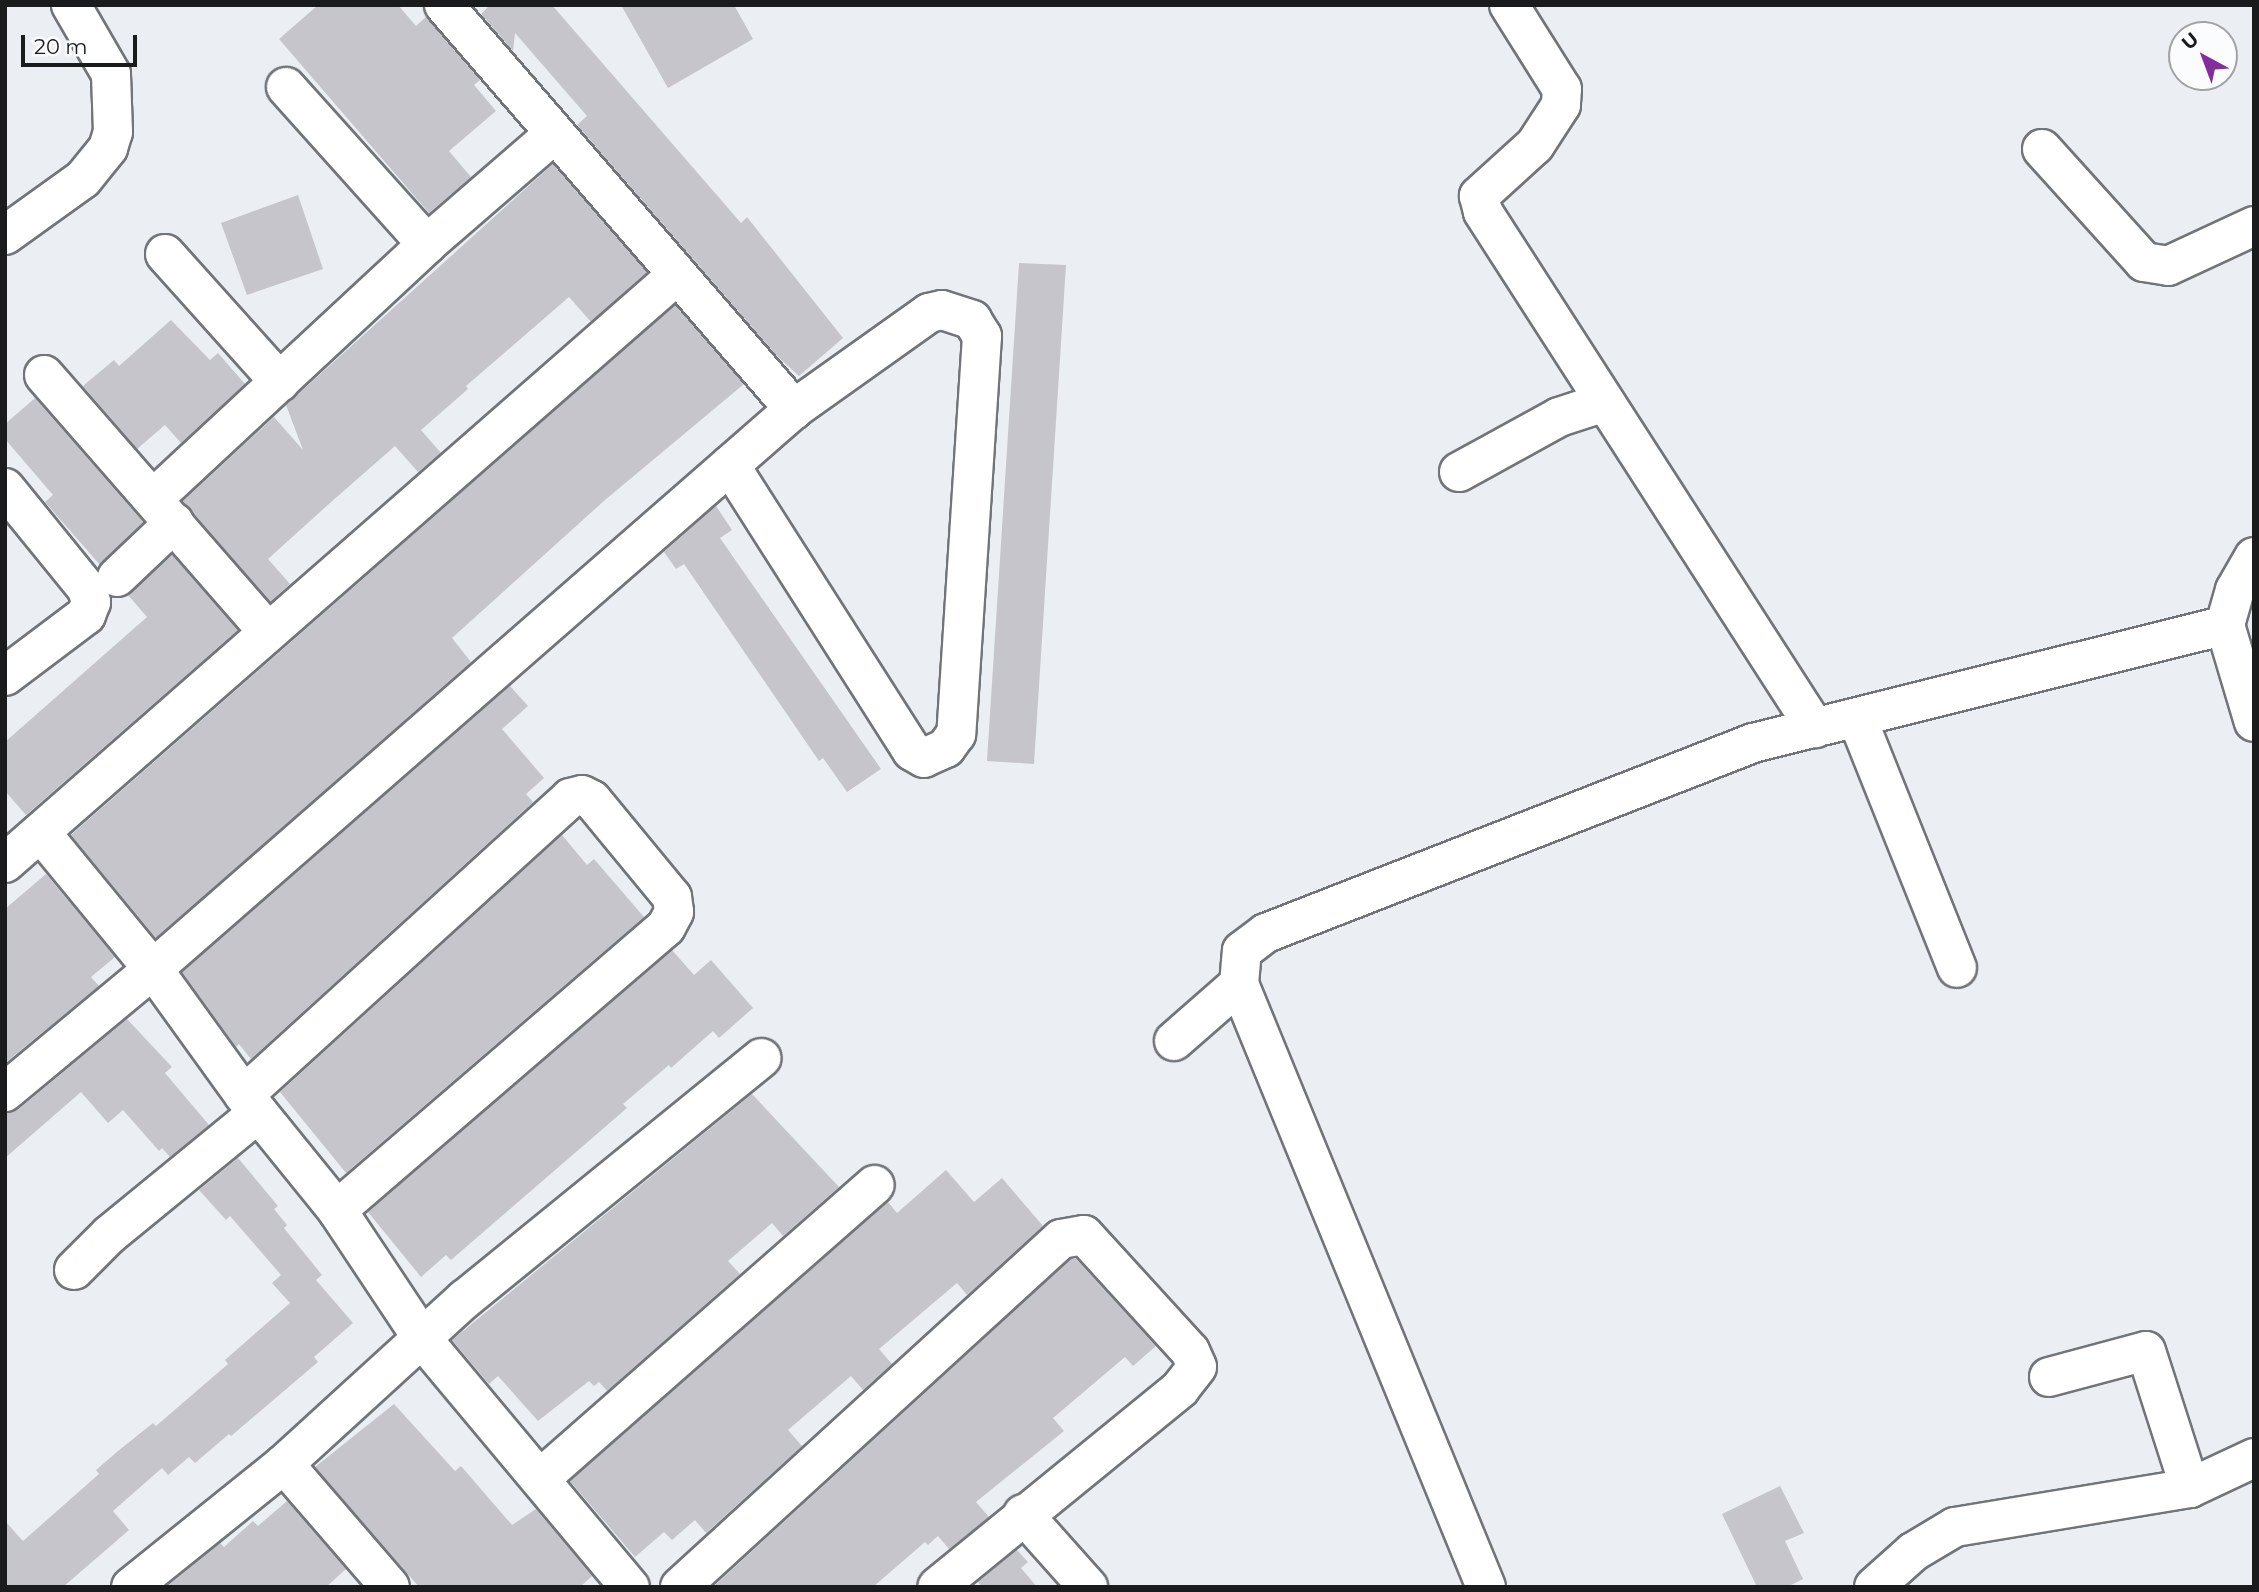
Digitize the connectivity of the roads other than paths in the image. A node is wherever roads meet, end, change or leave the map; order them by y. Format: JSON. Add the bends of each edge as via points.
{"nodes":[{"id":1,"x":71,"y":5,"type":"edge"},
{"id":2,"x":444,"y":5,"type":"edge"},
{"id":3,"x":1509,"y":5,"type":"edge"},
{"id":4,"x":286,"y":87,"type":"dead end"},
{"id":5,"x":554,"y":134,"type":"junction"},
{"id":6,"x":2042,"y":149,"type":"dead end"},
{"id":7,"x":2254,"y":226,"type":"edge"},
{"id":8,"x":5,"y":235,"type":"edge"},
{"id":9,"x":427,"y":244,"type":"junction"},
{"id":10,"x":165,"y":254,"type":"dead end"},
{"id":11,"x":677,"y":275,"type":"junction"},
{"id":12,"x":44,"y":375,"type":"dead end"},
{"id":13,"x":280,"y":382,"type":"junction"},
{"id":14,"x":1605,"y":402,"type":"junction"},
{"id":15,"x":793,"y":409,"type":"junction"},
{"id":16,"x":730,"y":465,"type":"junction"},
{"id":17,"x":1459,"y":472,"type":"dead end"},
{"id":18,"x":5,"y":488,"type":"edge"},
{"id":19,"x":164,"y":511,"type":"junction"},
{"id":20,"x":2254,"y":557,"type":"edge"},
{"id":21,"x":117,"y":577,"type":"dead end"},
{"id":22,"x":2225,"y":625,"type":"junction"},
{"id":23,"x":267,"y":631,"type":"junction"},
{"id":24,"x":5,"y":676,"type":"edge"},
{"id":25,"x":1857,"y":718,"type":"junction"},
{"id":26,"x":2254,"y":722,"type":"edge"},
{"id":27,"x":1815,"y":728,"type":"junction"},
{"id":28,"x":42,"y":834,"type":"junction"},
{"id":29,"x":5,"y":863,"type":"edge"},
{"id":30,"x":1956,"y":968,"type":"dead end"},
{"id":31,"x":153,"y":969,"type":"junction"},
{"id":32,"x":1239,"y":984,"type":"junction"},
{"id":33,"x":1174,"y":1041,"type":"dead end"},
{"id":34,"x":762,"y":1058,"type":"dead end"},
{"id":35,"x":5,"y":1092,"type":"edge"},
{"id":36,"x":251,"y":1104,"type":"junction"},
{"id":37,"x":875,"y":1185,"type":"dead end"},
{"id":38,"x":337,"y":1210,"type":"junction"},
{"id":39,"x":74,"y":1270,"type":"dead end"},
{"id":40,"x":424,"y":1341,"type":"junction"},
{"id":41,"x":2049,"y":1377,"type":"dead end"},
{"id":42,"x":2254,"y":1458,"type":"edge"},
{"id":43,"x":284,"y":1464,"type":"junction"},
{"id":44,"x":541,"y":1478,"type":"junction"},
{"id":45,"x":2190,"y":1488,"type":"junction"},
{"id":46,"x":1023,"y":1514,"type":"junction"},
{"id":47,"x":131,"y":1587,"type":"edge"},
{"id":48,"x":390,"y":1587,"type":"edge"},
{"id":49,"x":630,"y":1587,"type":"edge"},
{"id":50,"x":680,"y":1587,"type":"edge"},
{"id":51,"x":937,"y":1587,"type":"edge"},
{"id":52,"x":1088,"y":1587,"type":"edge"},
{"id":53,"x":1486,"y":1587,"type":"edge"},
{"id":54,"x":1874,"y":1587,"type":"edge"}],
"edges":[{"from":1,"to":8,"type":"street","via":[[111,74],[113,132],[108,148],[83,179]]},
{"from":2,"to":5,"type":"street"},
{"from":3,"to":14,"type":"street","via":[[1562,89],[1561,105],[1535,145],[1479,196],[1483,212]]},
{"from":4,"to":9,"type":"street"},
{"from":5,"to":9,"type":"street"},
{"from":5,"to":11,"type":"street"},
{"from":6,"to":7,"type":"street","via":[[2144,262],[2168,266]]},
{"from":9,"to":13,"type":"street"},
{"from":10,"to":13,"type":"street"},
{"from":11,"to":15,"type":"street"},
{"from":11,"to":23,"type":"street"},
{"from":12,"to":19,"type":"street"},
{"from":13,"to":19,"type":"street"},
{"from":14,"to":17,"type":"street","via":[[1559,417]]},
{"from":14,"to":27,"type":"street"},
{"from":15,"to":16,"type":"street"},
{"from":15,"to":16,"type":"street","via":[[929,313],[961,314],[972,320],[982,336],[956,734],[939,754],[924,758],[912,751]]},
{"from":16,"to":31,"type":"street"},
{"from":18,"to":24,"type":"street","via":[[87,589],[91,602],[86,615]]},
{"from":19,"to":21,"type":"street"},
{"from":19,"to":23,"type":"street"},
{"from":20,"to":22,"type":"street","via":[[2235,590]]},
{"from":22,"to":25,"type":"street"},
{"from":22,"to":26,"type":"street"},
{"from":23,"to":28,"type":"street"},
{"from":25,"to":27,"type":"street"},
{"from":25,"to":30,"type":"street"},
{"from":27,"to":32,"type":"street","via":[[1753,743],[1266,933],[1242,951]]},
{"from":28,"to":29,"type":"street"},
{"from":28,"to":31,"type":"street"},
{"from":31,"to":35,"type":"street"},
{"from":31,"to":36,"type":"street"},
{"from":32,"to":33,"type":"street"},
{"from":32,"to":53,"type":"street"},
{"from":34,"to":40,"type":"street","via":[[465,1299]]},
{"from":36,"to":38,"type":"street"},
{"from":36,"to":38,"type":"street","via":[[570,798],[582,795],[592,800],[672,897],[674,912],[666,927]]},
{"from":36,"to":39,"type":"street"},
{"from":37,"to":44,"type":"street"},
{"from":38,"to":40,"type":"street"},
{"from":40,"to":43,"type":"street"},
{"from":40,"to":44,"type":"street"},
{"from":41,"to":45,"type":"street","via":[[2146,1350]]},
{"from":42,"to":45,"type":"street"},
{"from":43,"to":47,"type":"street"},
{"from":43,"to":48,"type":"street"},
{"from":44,"to":49,"type":"street"},
{"from":45,"to":54,"type":"street","via":[[1955,1527],[1913,1552]]},
{"from":46,"to":50,"type":"street","via":[[1180,1389],[1197,1367],[1191,1351],[1093,1243],[1075,1233],[1061,1239]]},
{"from":46,"to":51,"type":"street"},
{"from":46,"to":52,"type":"street"}]}
